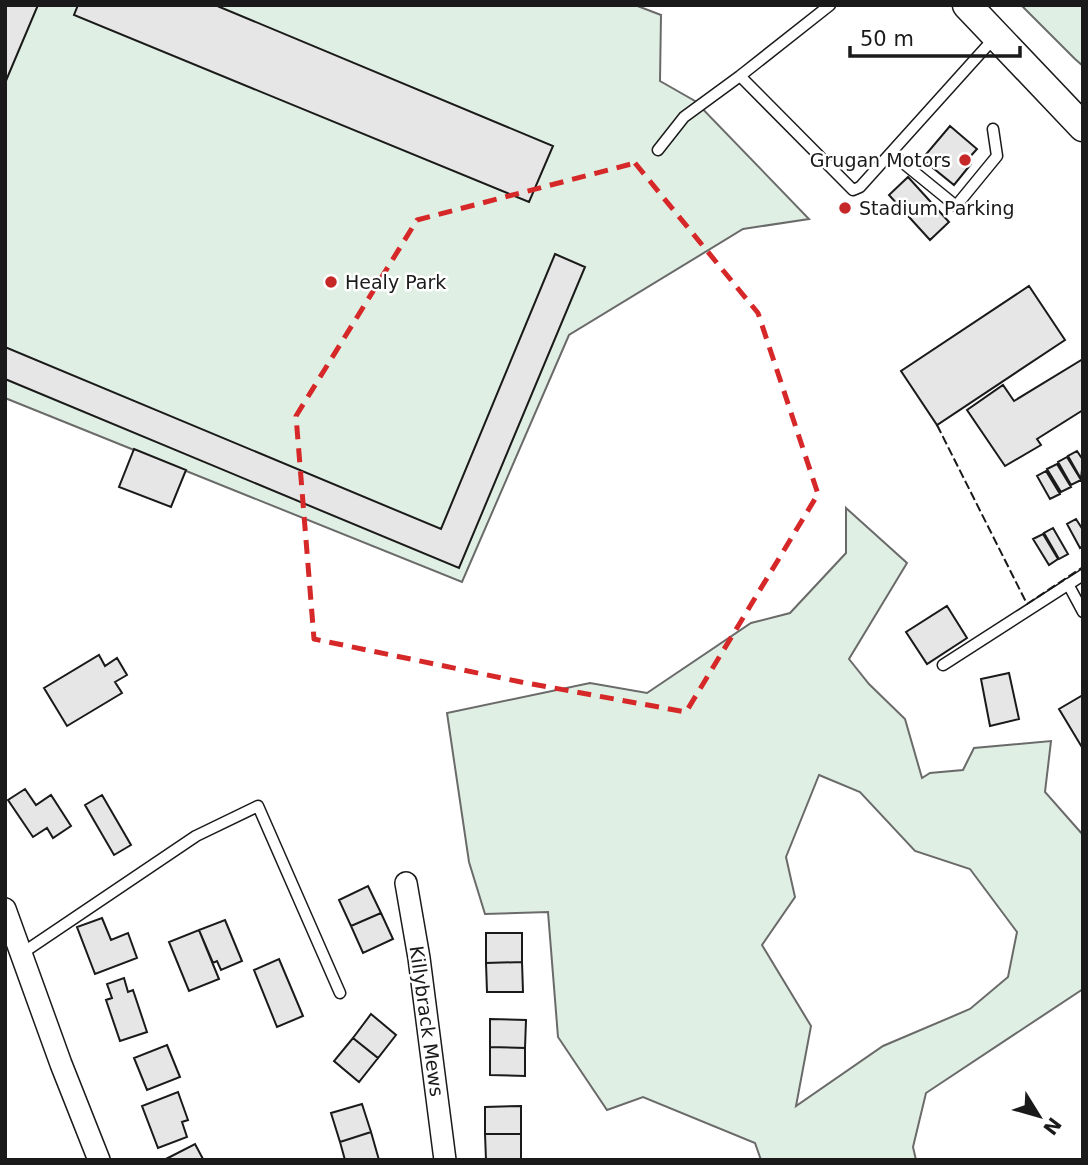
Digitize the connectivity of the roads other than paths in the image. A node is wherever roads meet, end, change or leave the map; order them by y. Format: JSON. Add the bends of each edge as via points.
{"nodes":[{"id":1,"x":830,"y":5,"type":"edge"},
{"id":2,"x":967,"y":5,"type":"edge"},
{"id":3,"x":996,"y":36,"type":"junction"},
{"id":4,"x":740,"y":76,"type":"junction"},
{"id":5,"x":1083,"y":127,"type":"edge"},
{"id":6,"x":993,"y":130,"type":"dead end"},
{"id":7,"x":658,"y":150,"type":"dead end"},
{"id":8,"x":891,"y":153,"type":"junction"},
{"id":9,"x":1083,"y":575,"type":"edge"},
{"id":10,"x":1068,"y":584,"type":"junction"},
{"id":11,"x":1083,"y":611,"type":"edge"},
{"id":12,"x":943,"y":665,"type":"dead end"},
{"id":13,"x":406,"y":883,"type":"dead end"},
{"id":14,"x":5,"y":909,"type":"edge"},
{"id":15,"x":21,"y":954,"type":"junction"},
{"id":16,"x":340,"y":993,"type":"dead end"},
{"id":17,"x":99,"y":1160,"type":"edge"},
{"id":18,"x":445,"y":1160,"type":"edge"}],
"edges":[{"from":1,"to":4,"type":"lane"},
{"from":2,"to":3,"type":"main road"},
{"from":3,"to":5,"type":"main road"},
{"from":3,"to":8,"type":"lane"},
{"from":4,"to":7,"type":"lane","via":[[684,117]]},
{"from":4,"to":8,"type":"lane","via":[[853,190]]},
{"from":6,"to":8,"type":"lane","via":[[997,156],[956,206]]},
{"from":9,"to":10,"type":"lane"},
{"from":10,"to":11,"type":"lane"},
{"from":10,"to":12,"type":"lane"},
{"from":13,"to":18,"type":"street","name":"Killybrack Mews"},
{"from":14,"to":15,"type":"street"},
{"from":15,"to":16,"type":"lane","via":[[196,836],[258,806]]},
{"from":15,"to":17,"type":"street"}]}
